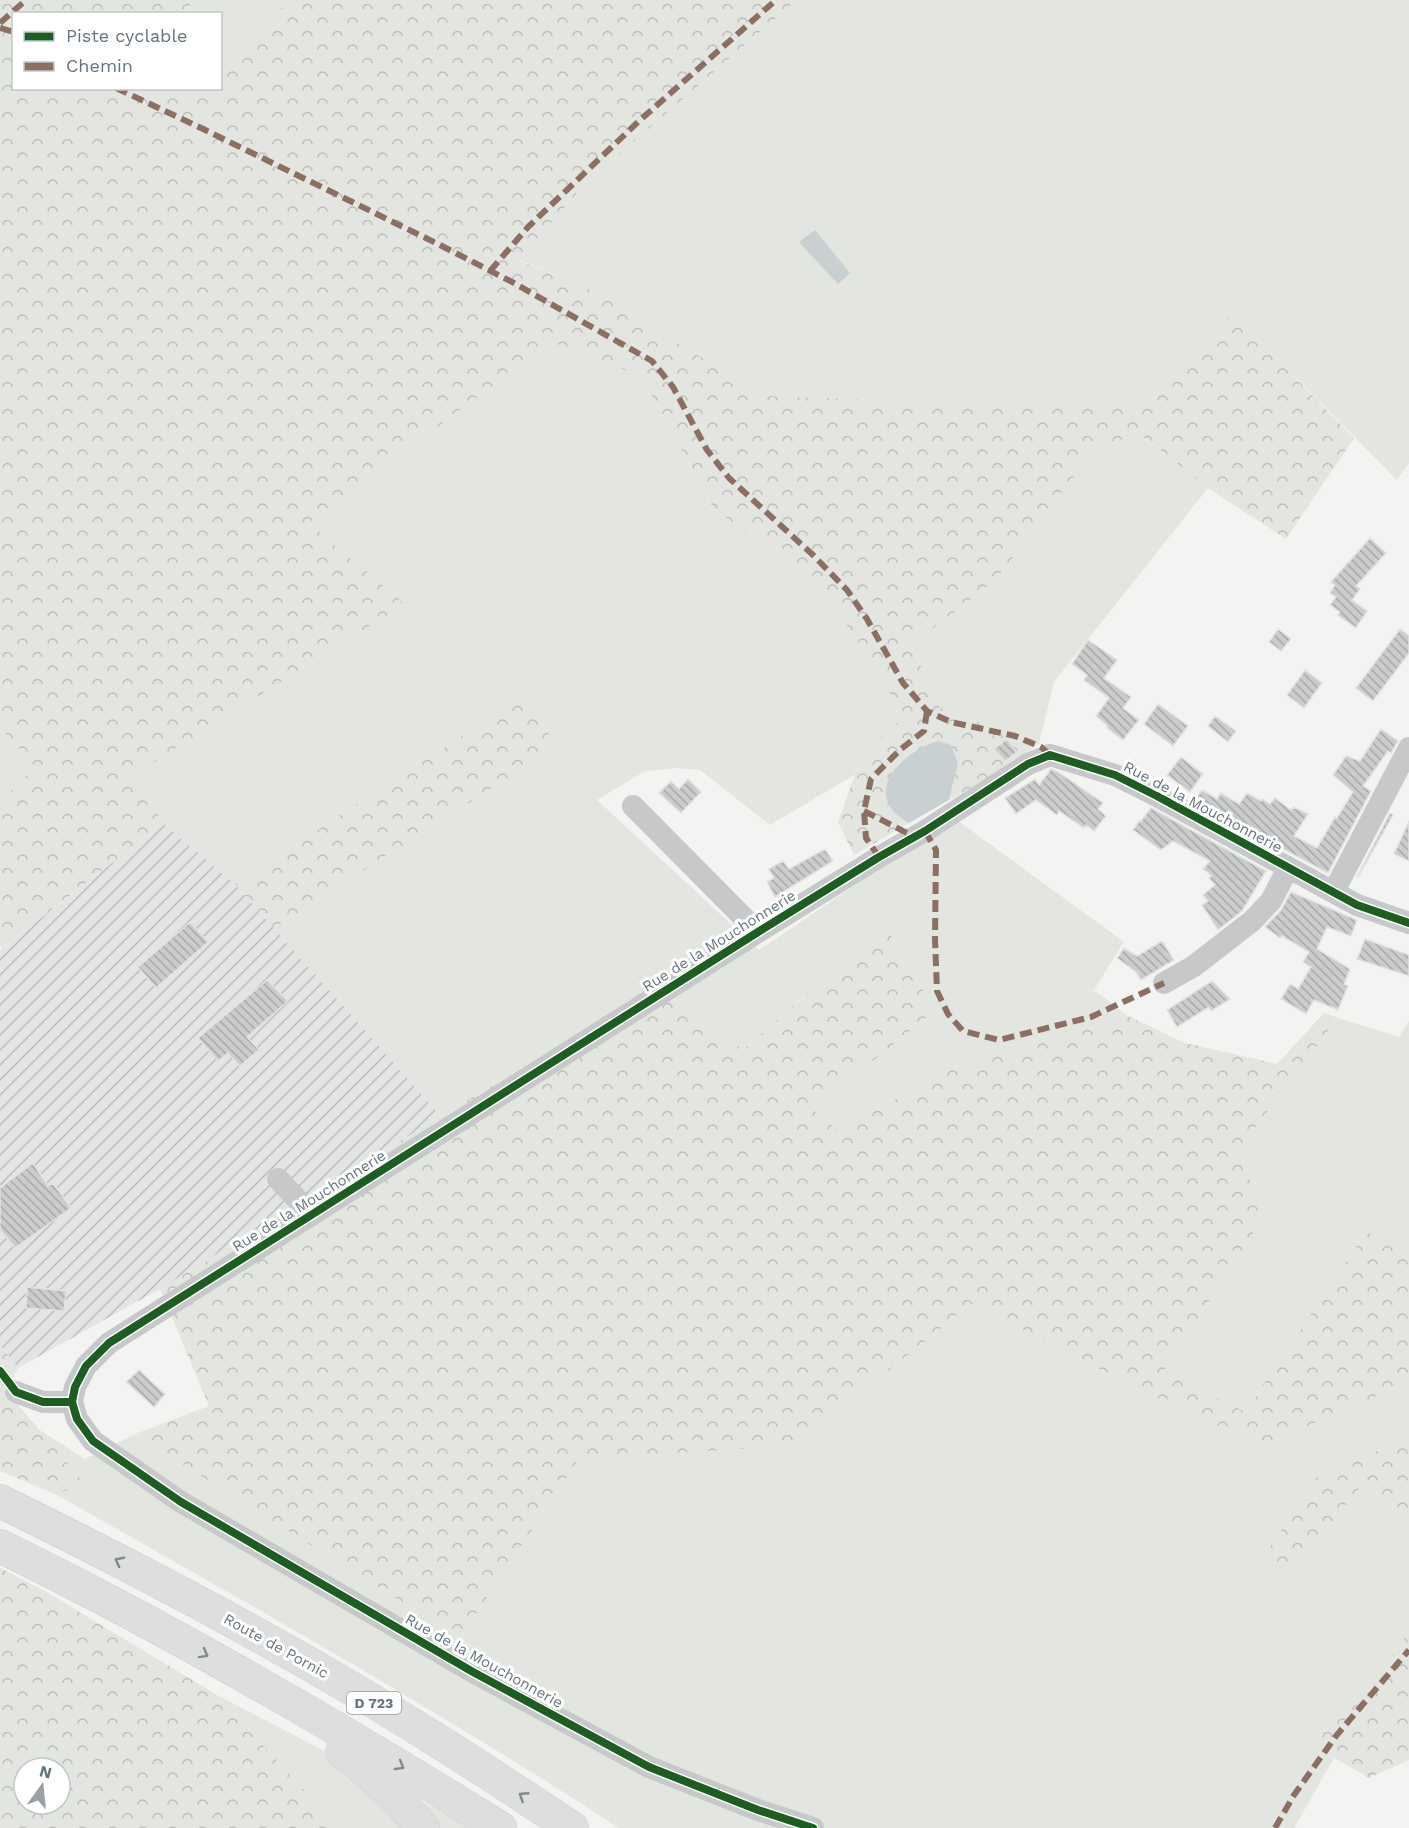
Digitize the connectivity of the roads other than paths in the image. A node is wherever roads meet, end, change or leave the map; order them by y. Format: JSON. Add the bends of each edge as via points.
{"nodes":[{"id":1,"x":1409,"y":748,"type":"edge"},
{"id":2,"x":633,"y":806,"type":"dead end"},
{"id":3,"x":1288,"y":868,"type":"junction"},
{"id":4,"x":1334,"y":891,"type":"junction"},
{"id":5,"x":1409,"y":923,"type":"edge"},
{"id":6,"x":758,"y":932,"type":"junction"},
{"id":7,"x":1164,"y":983,"type":"dead end"},
{"id":8,"x":278,"y":1179,"type":"dead end"},
{"id":9,"x":312,"y":1215,"type":"junction"},
{"id":10,"x":16,"y":1392,"type":"dead end"},
{"id":11,"x":72,"y":1402,"type":"junction"},
{"id":12,"x":0,"y":1501,"type":"edge"},
{"id":13,"x":0,"y":1546,"type":"edge"},
{"id":14,"x":295,"y":1705,"type":"junction"},
{"id":15,"x":423,"y":1828,"type":"edge"},
{"id":16,"x":500,"y":1828,"type":"edge"},
{"id":17,"x":572,"y":1828,"type":"edge"},
{"id":18,"x":813,"y":1828,"type":"edge"}],
"edges":[{"from":1,"to":4,"type":"street"},
{"from":2,"to":6,"type":"street"},
{"from":3,"to":4,"type":"street","name":"Rue de la Mouchonnerie"},
{"from":3,"to":6,"type":"street","name":"Rue de la Mouchonnerie","via":[[1115,775],[1050,755],[1028,764]]},
{"from":3,"to":7,"type":"street","via":[[1271,901],[1252,921],[1194,966]]},
{"from":4,"to":5,"type":"street","name":"Rue de la Mouchonnerie","via":[[1357,905]]},
{"from":6,"to":9,"type":"street","name":"Rue de la Mouchonnerie"},
{"from":8,"to":9,"type":"street"},
{"from":9,"to":11,"type":"street","name":"Rue de la Mouchonnerie","via":[[109,1343],[86,1366]]},
{"from":10,"to":11,"type":"street","via":[[43,1402]]},
{"from":11,"to":18,"type":"street","name":"Rue de la Mouchonnerie","via":[[77,1419],[93,1441],[181,1502],[473,1672],[649,1767]]},
{"from":17,"to":12,"type":"highway","name":"Route de Pornic","number":"D 723","one_way":true,"via":[[442,1743],[282,1649]]},
{"from":13,"to":14,"type":"highway","number":"D 723","one_way":true,"via":[[133,1614]]},
{"from":14,"to":15,"type":"highway","via":[[315,1732],[374,1776]]},
{"from":14,"to":16,"type":"highway","number":"D 723","one_way":true}]}
